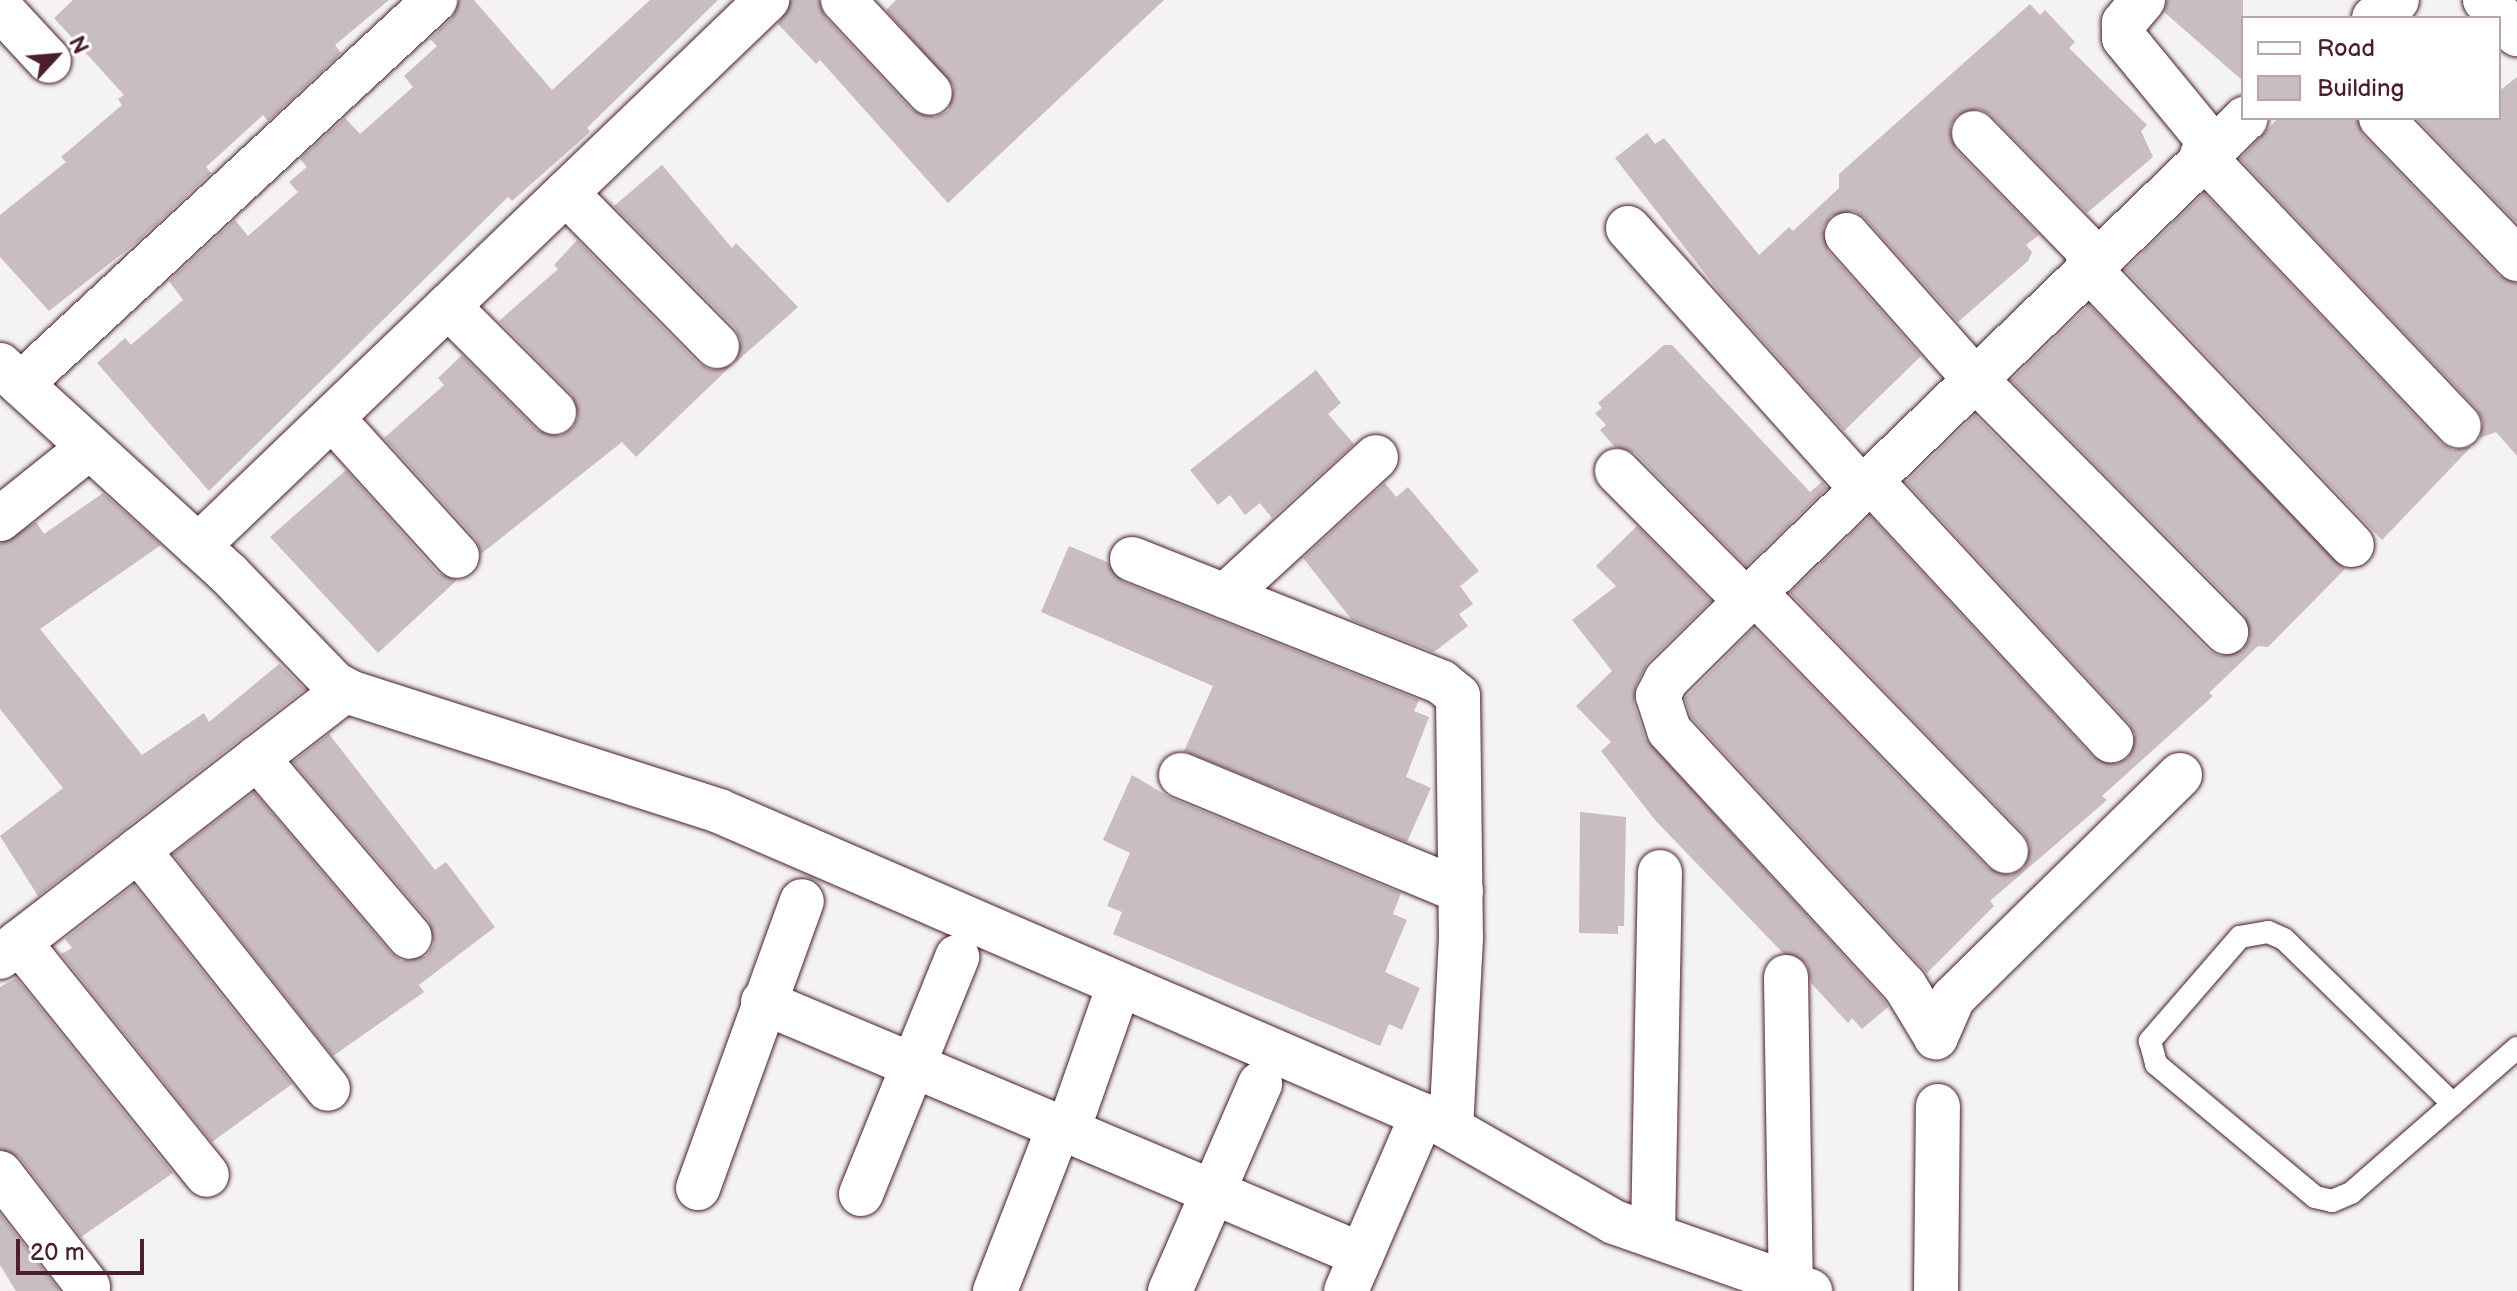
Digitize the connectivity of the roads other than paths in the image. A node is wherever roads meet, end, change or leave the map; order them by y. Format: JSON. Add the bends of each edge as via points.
{"nodes":[{"id":1,"x":435,"y":0,"type":"edge"},
{"id":2,"x":767,"y":0,"type":"edge"},
{"id":3,"x":843,"y":0,"type":"edge"},
{"id":4,"x":2143,"y":0,"type":"edge"},
{"id":5,"x":2397,"y":0,"type":"edge"},
{"id":6,"x":2485,"y":0,"type":"edge"},
{"id":7,"x":0,"y":8,"type":"edge"},
{"id":8,"x":2377,"y":16,"type":"edge"},
{"id":9,"x":2500,"y":16,"type":"edge"},
{"id":10,"x":2501,"y":17,"type":"edge"},
{"id":11,"x":2517,"y":34,"type":"edge"},
{"id":12,"x":49,"y":61,"type":"dead end"},
{"id":13,"x":930,"y":93,"type":"dead end"},
{"id":14,"x":2244,"y":120,"type":"edge"},
{"id":15,"x":2383,"y":120,"type":"edge"},
{"id":16,"x":1974,"y":133,"type":"dead end"},
{"id":17,"x":2207,"y":150,"type":"junction"},
{"id":18,"x":566,"y":193,"type":"junction"},
{"id":19,"x":1628,"y":228,"type":"dead end"},
{"id":20,"x":1847,"y":235,"type":"dead end"},
{"id":21,"x":2517,"y":259,"type":"edge"},
{"id":22,"x":2091,"y":263,"type":"junction"},
{"id":23,"x":448,"y":306,"type":"junction"},
{"id":24,"x":717,"y":346,"type":"dead end"},
{"id":25,"x":10,"y":375,"type":"edge"},
{"id":26,"x":1974,"y":378,"type":"junction"},
{"id":27,"x":554,"y":412,"type":"dead end"},
{"id":28,"x":332,"y":418,"type":"junction"},
{"id":29,"x":2459,"y":426,"type":"dead end"},
{"id":30,"x":90,"y":447,"type":"junction"},
{"id":31,"x":1376,"y":457,"type":"dead end"},
{"id":32,"x":1617,"y":471,"type":"dead end"},
{"id":33,"x":1865,"y":484,"type":"junction"},
{"id":34,"x":0,"y":519,"type":"edge"},
{"id":35,"x":2352,"y":545,"type":"dead end"},
{"id":36,"x":198,"y":546,"type":"junction"},
{"id":37,"x":457,"y":556,"type":"dead end"},
{"id":38,"x":1132,"y":559,"type":"dead end"},
{"id":39,"x":1225,"y":596,"type":"junction"},
{"id":40,"x":1750,"y":597,"type":"junction"},
{"id":41,"x":2226,"y":632,"type":"dead end"},
{"id":42,"x":345,"y":690,"type":"junction"},
{"id":43,"x":2111,"y":740,"type":"dead end"},
{"id":44,"x":257,"y":758,"type":"junction"},
{"id":45,"x":1181,"y":775,"type":"dead end"},
{"id":46,"x":2180,"y":775,"type":"dead end"},
{"id":47,"x":138,"y":850,"type":"junction"},
{"id":48,"x":2006,"y":851,"type":"dead end"},
{"id":49,"x":1660,"y":872,"type":"dead end"},
{"id":50,"x":1461,"y":891,"type":"junction"},
{"id":51,"x":802,"y":901,"type":"dead end"},
{"id":52,"x":410,"y":937,"type":"dead end"},
{"id":53,"x":10,"y":949,"type":"edge"},
{"id":54,"x":957,"y":957,"type":"dead end"},
{"id":55,"x":1786,"y":977,"type":"dead end"},
{"id":56,"x":1119,"y":985,"type":"junction"},
{"id":57,"x":763,"y":1002,"type":"junction"},
{"id":58,"x":2517,"y":1048,"type":"edge"},
{"id":59,"x":916,"y":1066,"type":"junction"},
{"id":60,"x":1260,"y":1084,"type":"dead end"},
{"id":61,"x":328,"y":1089,"type":"dead end"},
{"id":62,"x":2453,"y":1104,"type":"junction"},
{"id":63,"x":1938,"y":1106,"type":"dead end"},
{"id":64,"x":1437,"y":1122,"type":"junction"},
{"id":65,"x":1063,"y":1128,"type":"junction"},
{"id":66,"x":0,"y":1173,"type":"edge"},
{"id":67,"x":207,"y":1175,"type":"dead end"},
{"id":68,"x":698,"y":1188,"type":"dead end"},
{"id":69,"x":1209,"y":1190,"type":"junction"},
{"id":70,"x":861,"y":1194,"type":"dead end"},
{"id":71,"x":1653,"y":1235,"type":"junction"},
{"id":72,"x":1354,"y":1273,"type":"edge"},
{"id":73,"x":88,"y":1287,"type":"dead end"},
{"id":74,"x":1800,"y":1288,"type":"edge"},
{"id":75,"x":995,"y":1291,"type":"edge"},
{"id":76,"x":1170,"y":1291,"type":"edge"},
{"id":77,"x":1936,"y":1291,"type":"edge"}],
"edges":[{"from":1,"to":25,"type":"street"},
{"from":2,"to":18,"type":"street"},
{"from":3,"to":13,"type":"street"},
{"from":4,"to":17,"type":"street","via":[[2124,23],[2124,38]]},
{"from":5,"to":8,"type":"street"},
{"from":6,"to":9,"type":"street"},
{"from":7,"to":12,"type":"street"},
{"from":10,"to":11,"type":"street"},
{"from":14,"to":17,"type":"street"},
{"from":15,"to":21,"type":"street"},
{"from":16,"to":22,"type":"street"},
{"from":17,"to":22,"type":"street"},
{"from":17,"to":29,"type":"street"},
{"from":18,"to":23,"type":"street"},
{"from":18,"to":24,"type":"street"},
{"from":19,"to":33,"type":"street"},
{"from":20,"to":26,"type":"street"},
{"from":22,"to":26,"type":"street"},
{"from":22,"to":35,"type":"street"},
{"from":23,"to":27,"type":"street"},
{"from":23,"to":28,"type":"street"},
{"from":25,"to":30,"type":"street"},
{"from":26,"to":33,"type":"street"},
{"from":26,"to":41,"type":"street"},
{"from":28,"to":36,"type":"street"},
{"from":28,"to":37,"type":"street"},
{"from":30,"to":34,"type":"street"},
{"from":30,"to":36,"type":"street"},
{"from":31,"to":39,"type":"street"},
{"from":32,"to":40,"type":"street"},
{"from":33,"to":40,"type":"street"},
{"from":33,"to":43,"type":"street"},
{"from":36,"to":42,"type":"street"},
{"from":38,"to":39,"type":"street"},
{"from":39,"to":50,"type":"street","via":[[1441,682],[1458,696]]},
{"from":40,"to":46,"type":"street","via":[[1666,680],[1660,714],[1905,986],[1936,1037],[1953,998]]},
{"from":40,"to":48,"type":"street"},
{"from":42,"to":44,"type":"street"},
{"from":42,"to":56,"type":"street","via":[[702,804]]},
{"from":44,"to":47,"type":"street"},
{"from":44,"to":52,"type":"street"},
{"from":45,"to":50,"type":"street"},
{"from":47,"to":53,"type":"street"},
{"from":47,"to":61,"type":"street"},
{"from":49,"to":71,"type":"street"},
{"from":50,"to":64,"type":"street"},
{"from":51,"to":57,"type":"street"},
{"from":53,"to":67,"type":"street"},
{"from":54,"to":59,"type":"street"},
{"from":55,"to":74,"type":"street"},
{"from":56,"to":64,"type":"street"},
{"from":56,"to":65,"type":"street"},
{"from":57,"to":59,"type":"street"},
{"from":57,"to":68,"type":"street"},
{"from":58,"to":62,"type":"lane"},
{"from":59,"to":65,"type":"street"},
{"from":59,"to":70,"type":"street"},
{"from":60,"to":69,"type":"street"},
{"from":62,"to":62,"type":"lane","via":[[2351,1193],[2332,1201],[2315,1197],[2156,1064],[2150,1041],[2240,937],[2268,932],[2284,939]]},
{"from":63,"to":77,"type":"street"},
{"from":64,"to":71,"type":"street","via":[[1594,1211]]},
{"from":64,"to":72,"type":"street"},
{"from":65,"to":69,"type":"street"},
{"from":65,"to":75,"type":"street"},
{"from":66,"to":73,"type":"street"},
{"from":69,"to":72,"type":"street"},
{"from":69,"to":76,"type":"street"},
{"from":71,"to":74,"type":"street"}]}
